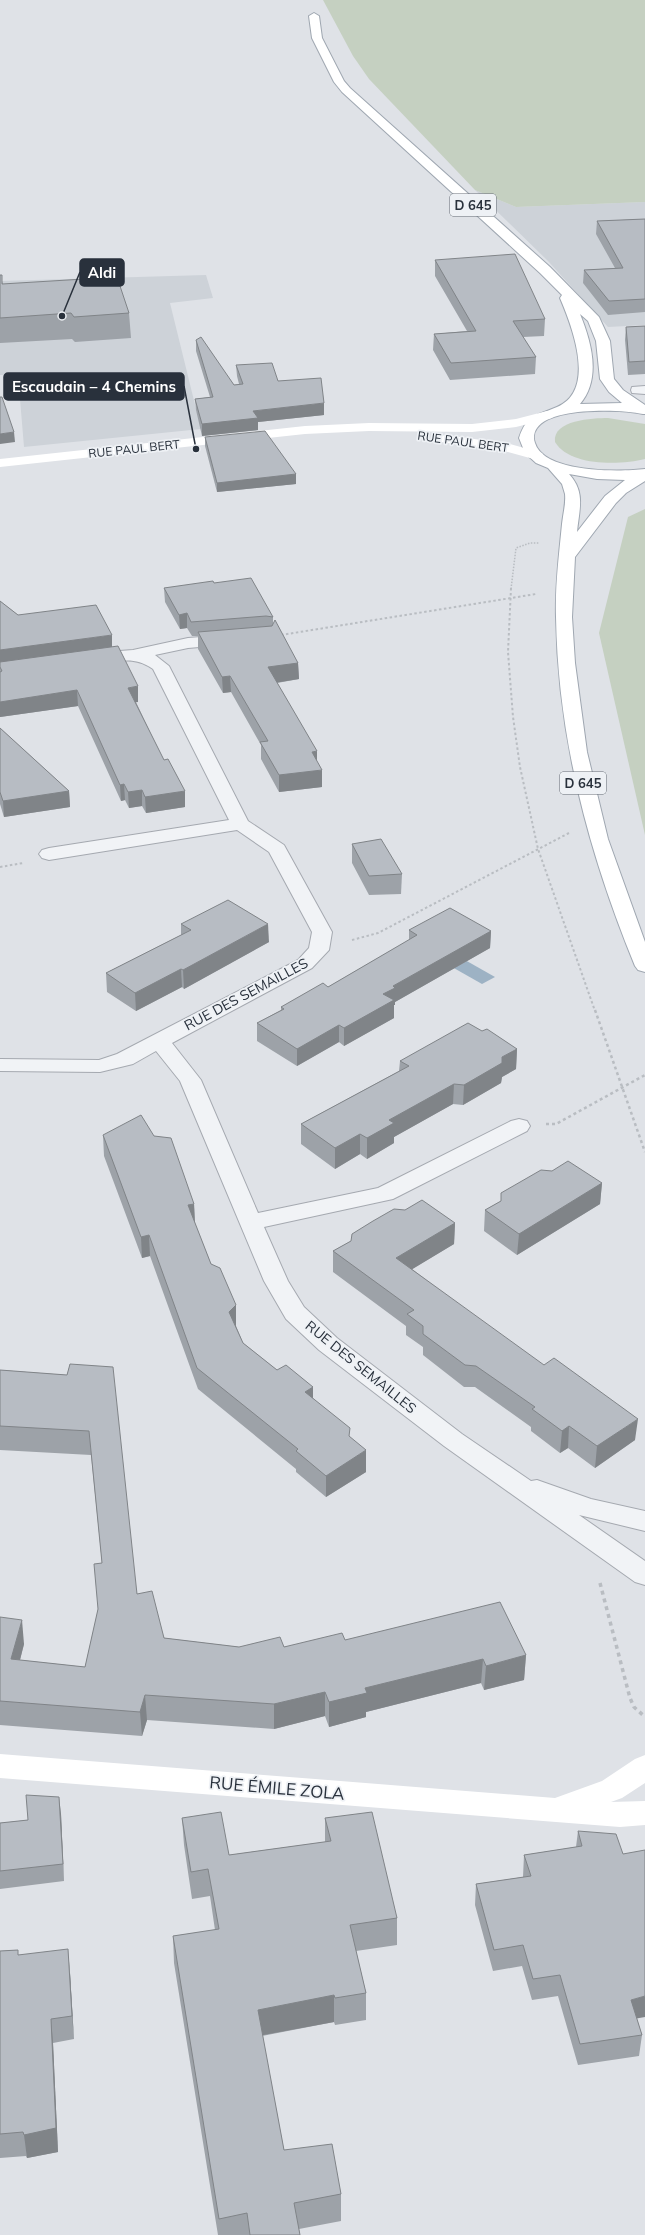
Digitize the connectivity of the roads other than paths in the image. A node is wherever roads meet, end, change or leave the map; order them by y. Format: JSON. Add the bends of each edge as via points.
{"nodes":[{"id":1,"x":309,"y":5,"type":"dead end"},
{"id":2,"x":314,"y":16,"type":"junction"},
{"id":3,"x":326,"y":30,"type":"dead end"},
{"id":4,"x":356,"y":83,"type":"dead end"},
{"id":5,"x":383,"y":124,"type":"junction"},
{"id":6,"x":562,"y":287,"type":"junction"},
{"id":7,"x":644,"y":410,"type":"edge"},
{"id":8,"x":561,"y":411,"type":"junction"},
{"id":9,"x":547,"y":415,"type":"junction"},
{"id":10,"x":340,"y":428,"type":"junction"},
{"id":11,"x":537,"y":456,"type":"junction"},
{"id":12,"x":0,"y":463,"type":"edge"},
{"id":13,"x":552,"y":464,"type":"junction"},
{"id":14,"x":645,"y":475,"type":"edge"},
{"id":15,"x":569,"y":555,"type":"junction"},
{"id":16,"x":266,"y":637,"type":"edge"},
{"id":17,"x":137,"y":654,"type":"junction"},
{"id":18,"x":74,"y":661,"type":"edge"},
{"id":19,"x":240,"y":824,"type":"junction"},
{"id":20,"x":49,"y":854,"type":"dead end"},
{"id":21,"x":645,"y":966,"type":"edge"},
{"id":22,"x":159,"y":1041,"type":"junction"},
{"id":23,"x":1,"y":1065,"type":"edge"},
{"id":24,"x":519,"y":1126,"type":"road end"},
{"id":25,"x":252,"y":1222,"type":"junction"},
{"id":26,"x":510,"y":1478,"type":"junction"},
{"id":27,"x":645,"y":1521,"type":"edge"},
{"id":28,"x":645,"y":1575,"type":"edge"},
{"id":29,"x":0,"y":1766,"type":"edge"},
{"id":30,"x":645,"y":1767,"type":"edge"},
{"id":31,"x":554,"y":1809,"type":"junction"},
{"id":32,"x":645,"y":1813,"type":"edge"}],
"edges":[{"from":1,"to":2,"type":"main road","number":"D 645"},
{"from":2,"to":3,"type":"main road","number":"D 645"},
{"from":2,"to":5,"type":"main road","number":"D 645","via":[[316,34],[339,82]]},
{"from":4,"to":5,"type":"main road","number":"D 645","via":[[363,98]]},
{"from":5,"to":6,"type":"main road","number":"D 645"},
{"from":6,"to":7,"type":"main road","number":"D 645","via":[[598,326],[609,384],[619,394]]},
{"from":6,"to":8,"type":"main road","number":"D 645","via":[[581,332],[585,365],[578,396]]},
{"from":7,"to":8,"type":"main road","name":"RUE PAUL BERT","via":[[606,406]]},
{"from":8,"to":9,"type":"main road","name":"RUE PAUL BERT"},
{"from":9,"to":10,"type":"main road","name":"RUE PAUL BERT","via":[[472,428]]},
{"from":9,"to":11,"type":"main road","via":[[532,425],[525,436],[527,444]]},
{"from":10,"to":11,"type":"main road","name":"RUE PAUL BERT","via":[[492,445]]},
{"from":10,"to":12,"type":"main road","name":"RUE PAUL BERT"},
{"from":11,"to":13,"type":"main road"},
{"from":13,"to":14,"type":"main road","via":[[594,475]]},
{"from":13,"to":15,"type":"main road","number":"D 645","via":[[569,483],[573,494]]},
{"from":14,"to":15,"type":"main road","number":"D 645","via":[[618,492]]},
{"from":15,"to":21,"type":"main road","number":"D 645","via":[[564,590],[569,694],[582,778],[614,890]]},
{"from":16,"to":17,"type":"street","via":[[188,643]]},
{"from":17,"to":18,"type":"street"},
{"from":17,"to":19,"type":"street","via":[[160,666]]},
{"from":19,"to":20,"type":"street"},
{"from":19,"to":22,"type":"street","name":"RUE DES SEMAILLES","via":[[268,841],[282,857],[322,932],[319,950],[305,964]]},
{"from":22,"to":23,"type":"street","name":"RUE DES SEMAILLES","via":[[125,1059],[100,1066]]},
{"from":22,"to":25,"type":"street","name":"RUE DES SEMAILLES","via":[[190,1080]]},
{"from":24,"to":25,"type":"street","via":[[385,1194]]},
{"from":25,"to":26,"type":"street","name":"RUE DES SEMAILLES","via":[[285,1297],[309,1328],[454,1440]]},
{"from":26,"to":27,"type":"street","name":"RUE DES SEMAILLES","via":[[587,1508]]},
{"from":26,"to":28,"type":"street","name":"RUE DES SEMAILLES"},
{"from":29,"to":31,"type":"main road","name":"RUE ÉMILE ZOLA"},
{"from":30,"to":31,"type":"main road","name":"RUE ÉMILE ZOLA","via":[[612,1790]]},
{"from":31,"to":32,"type":"main road","name":"RUE ÉMILE ZOLA","via":[[620,1815]]}]}
